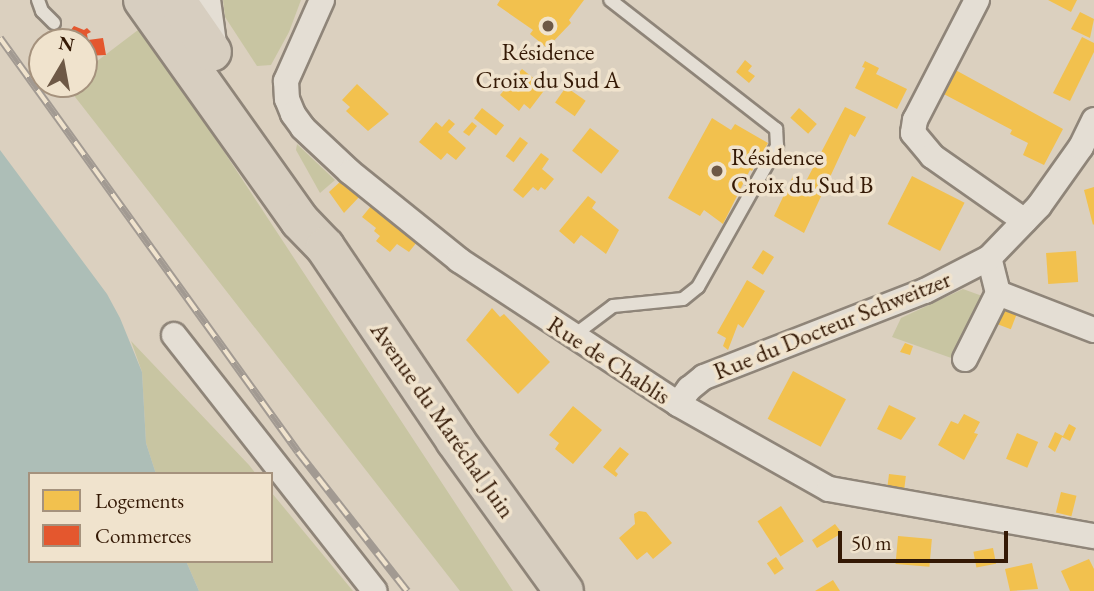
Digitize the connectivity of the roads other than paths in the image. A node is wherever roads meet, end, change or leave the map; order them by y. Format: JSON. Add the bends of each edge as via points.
{"nodes":[{"id":1,"x":38,"y":0,"type":"edge"},
{"id":2,"x":143,"y":0,"type":"edge"},
{"id":3,"x":176,"y":0,"type":"edge"},
{"id":4,"x":204,"y":0,"type":"edge"},
{"id":5,"x":322,"y":0,"type":"edge"},
{"id":6,"x":610,"y":0,"type":"edge"},
{"id":7,"x":977,"y":0,"type":"edge"},
{"id":8,"x":54,"y":23,"type":"dead end"},
{"id":9,"x":212,"y":52,"type":"junction"},
{"id":10,"x":1094,"y":120,"type":"edge"},
{"id":11,"x":1025,"y":221,"type":"junction"},
{"id":12,"x":325,"y":247,"type":"junction"},
{"id":13,"x":989,"y":258,"type":"junction"},
{"id":14,"x":998,"y":293,"type":"junction"},
{"id":15,"x":1094,"y":330,"type":"edge"},
{"id":16,"x":174,"y":335,"type":"dead end"},
{"id":17,"x":572,"y":337,"type":"junction"},
{"id":18,"x":965,"y":359,"type":"dead end"},
{"id":19,"x":678,"y":404,"type":"junction"},
{"id":20,"x":1094,"y":536,"type":"edge"},
{"id":21,"x":375,"y":591,"type":"edge"},
{"id":22,"x":565,"y":591,"type":"edge"}],
"edges":[{"from":1,"to":8,"type":"lane"},
{"from":2,"to":12,"type":"main road","name":"Avenue du Maréchal Juin","via":[[300,221]]},
{"from":3,"to":9,"type":"main road","name":"Avenue du Maréchal Juin"},
{"from":4,"to":9,"type":"street"},
{"from":5,"to":17,"type":"street","name":"Rue de Chablis","via":[[286,81],[287,99],[303,128],[459,260]]},
{"from":6,"to":17,"type":"lane","via":[[776,129],[777,146],[698,287],[683,299],[613,306]]},
{"from":7,"to":11,"type":"street","via":[[915,120],[913,134],[932,156]]},
{"from":9,"to":12,"type":"main road","name":"Avenue du Maréchal Juin","via":[[306,200]]},
{"from":10,"to":11,"type":"street","name":"Rue du Docteur Schweitzer","via":[[1081,147]]},
{"from":11,"to":13,"type":"street","name":"Rue du Docteur Schweitzer"},
{"from":12,"to":22,"type":"main road","name":"Avenue du Maréchal Juin","via":[[455,440]]},
{"from":13,"to":14,"type":"street"},
{"from":13,"to":19,"type":"street","name":"Rue du Docteur Schweitzer","via":[[925,291],[704,377]]},
{"from":14,"to":15,"type":"street"},
{"from":14,"to":18,"type":"street"},
{"from":16,"to":21,"type":"street"},
{"from":17,"to":19,"type":"street","name":"Rue de Chablis"},
{"from":19,"to":20,"type":"street","name":"Rue de Chablis","via":[[829,489]]}]}
